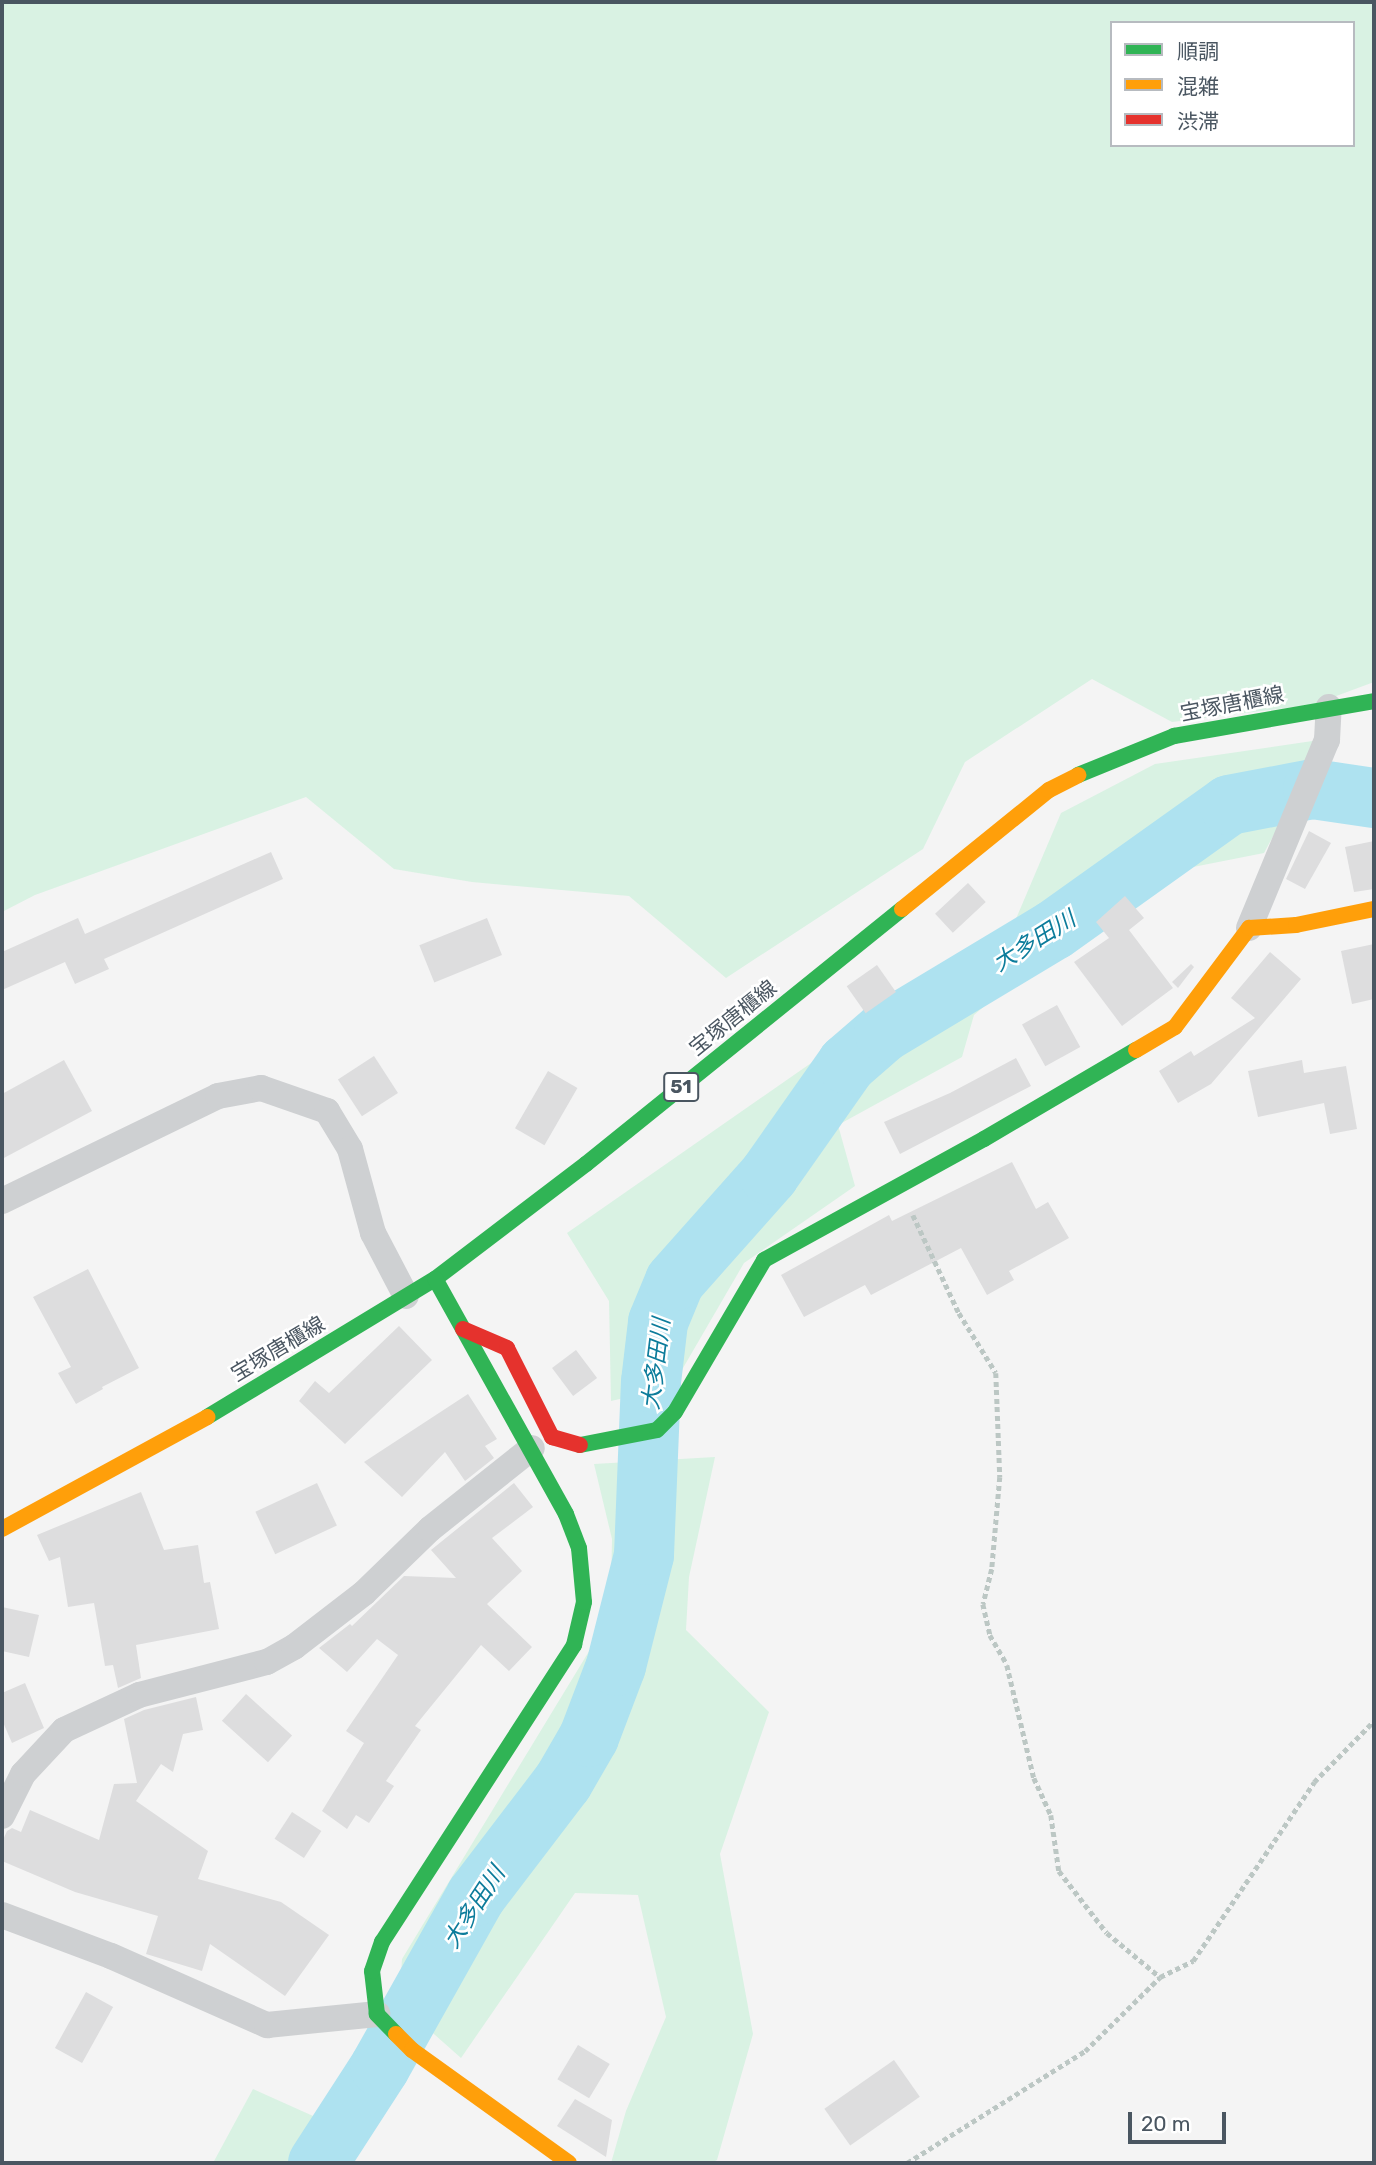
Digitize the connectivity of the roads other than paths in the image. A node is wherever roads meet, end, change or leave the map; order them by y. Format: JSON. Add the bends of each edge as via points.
{"nodes":[{"id":1,"x":1374,"y":701,"type":"edge"},
{"id":2,"x":1329,"y":707,"type":"junction"},
{"id":3,"x":1374,"y":909,"type":"edge"},
{"id":4,"x":1249,"y":928,"type":"junction"},
{"id":5,"x":2,"y":1201,"type":"edge"},
{"id":6,"x":435,"y":1279,"type":"junction"},
{"id":7,"x":407,"y":1296,"type":"junction"},
{"id":8,"x":463,"y":1329,"type":"junction"},
{"id":9,"x":532,"y":1448,"type":"junction"},
{"id":10,"x":2,"y":1529,"type":"edge"},
{"id":11,"x":2,"y":1816,"type":"edge"},
{"id":12,"x":2,"y":1915,"type":"edge"},
{"id":13,"x":377,"y":2014,"type":"junction"},
{"id":14,"x":569,"y":2163,"type":"edge"}],
"edges":[{"from":1,"to":2,"type":"street","name":"宝塚唐櫃線","number":"51"},
{"from":2,"to":4,"type":"street","via":[[1327,740]]},
{"from":2,"to":6,"type":"street","name":"宝塚唐櫃線","number":"51","via":[[1174,736],[1093,767],[1049,790],[586,1164]]},
{"from":3,"to":4,"type":"street","via":[[1296,925]]},
{"from":4,"to":8,"type":"street","via":[[1175,1027],[764,1260],[675,1412],[657,1430],[578,1445],[552,1437],[507,1348]]},
{"from":5,"to":7,"type":"street","via":[[218,1096],[261,1088],[327,1111],[350,1149],[373,1233]]},
{"from":6,"to":7,"type":"street","name":"宝塚唐櫃線","number":"51"},
{"from":6,"to":8,"type":"street"},
{"from":7,"to":10,"type":"street","name":"宝塚唐櫃線","number":"51","via":[[164,1442]]},
{"from":8,"to":9,"type":"street"},
{"from":9,"to":11,"type":"street","via":[[294,1647],[267,1662],[139,1695],[64,1730],[23,1774]]},
{"from":9,"to":13,"type":"street","via":[[579,1548],[584,1602],[581,1624],[574,1645],[382,1942],[372,1971]]},
{"from":12,"to":13,"type":"street","via":[[111,1956],[267,2025]]},
{"from":13,"to":14,"type":"street","via":[[412,2050]]}]}
